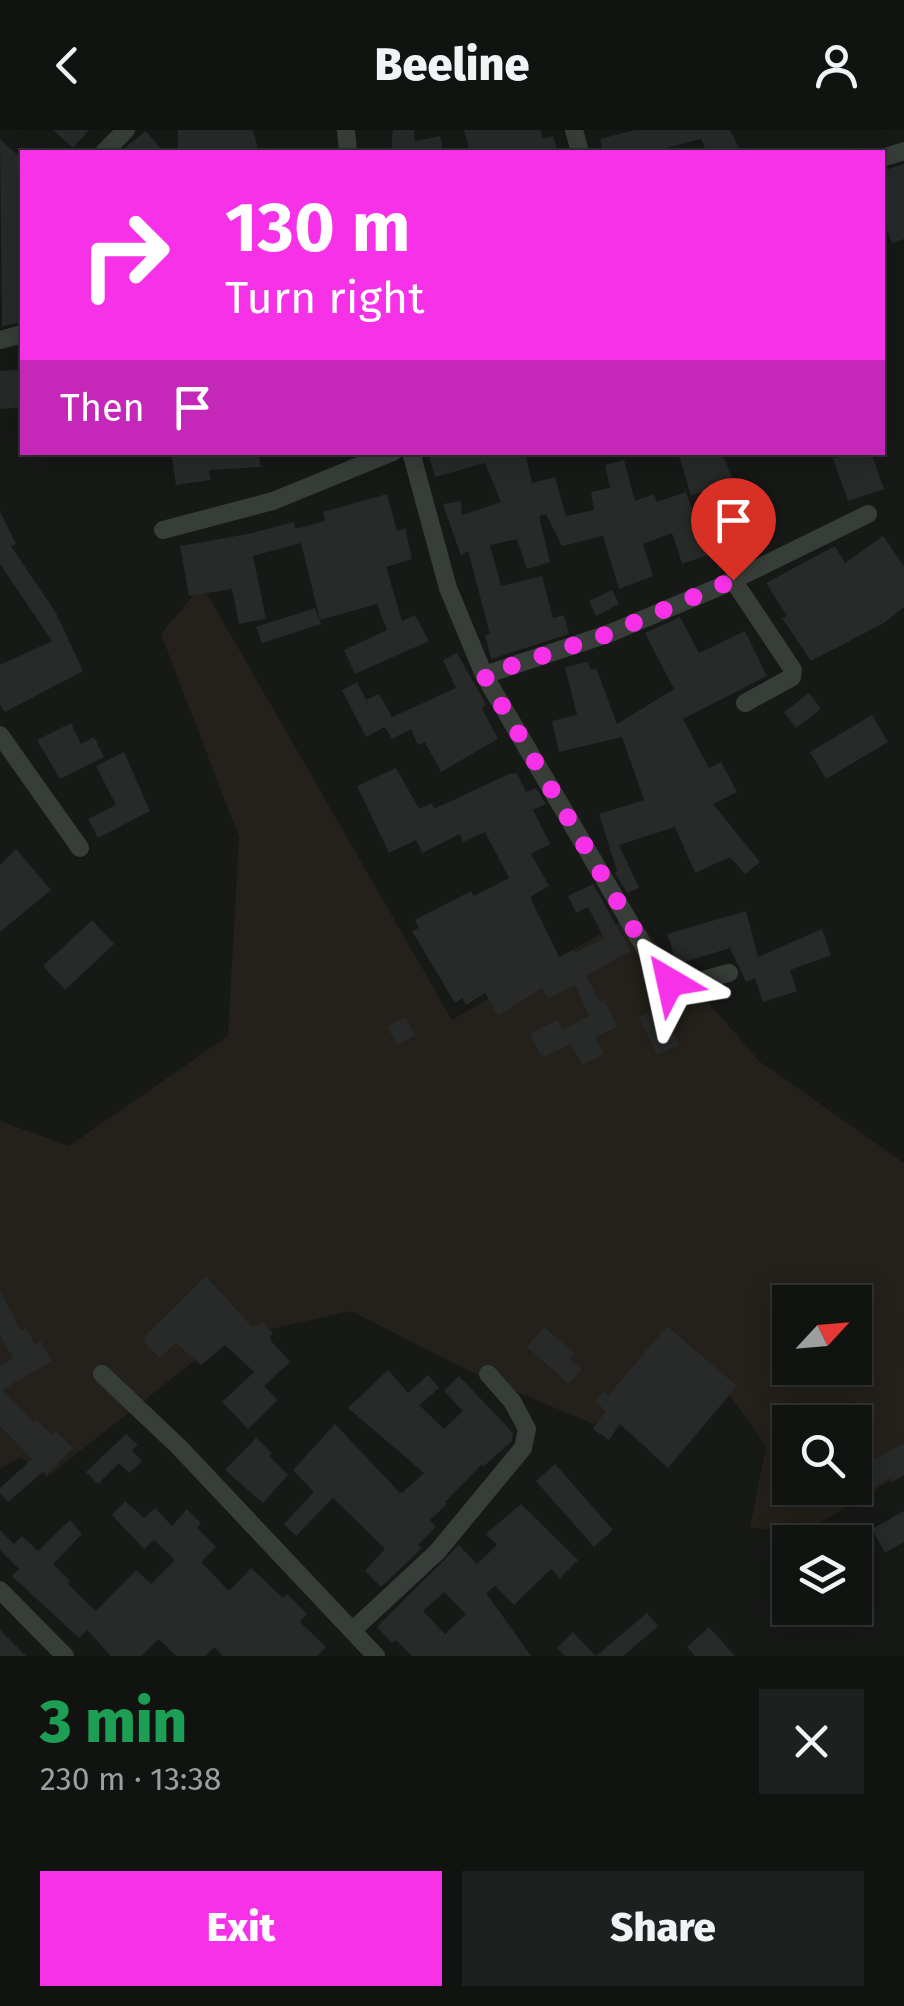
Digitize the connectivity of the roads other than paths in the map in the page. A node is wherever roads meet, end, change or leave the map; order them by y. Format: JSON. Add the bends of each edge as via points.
{"nodes":[{"id":1,"x":126,"y":130,"type":"edge"},
{"id":2,"x":106,"y":150,"type":"edge"},
{"id":3,"x":386,"y":455,"type":"edge"},
{"id":4,"x":412,"y":455,"type":"edge"},
{"id":5,"x":868,"y":514,"type":"dead end"},
{"id":6,"x":163,"y":530,"type":"dead end"},
{"id":7,"x":733,"y":580,"type":"junction"},
{"id":8,"x":484,"y":675,"type":"junction"},
{"id":9,"x":745,"y":704,"type":"dead end"},
{"id":10,"x":0,"y":734,"type":"edge"},
{"id":11,"x":80,"y":848,"type":"dead end"},
{"id":12,"x":728,"y":973,"type":"dead end"},
{"id":13,"x":102,"y":1374,"type":"dead end"},
{"id":14,"x":488,"y":1374,"type":"dead end"},
{"id":15,"x":0,"y":1590,"type":"edge"},
{"id":16,"x":353,"y":1630,"type":"junction"},
{"id":17,"x":370,"y":1654,"type":"edge"},
{"id":18,"x":65,"y":1656,"type":"edge"}],
"edges":[{"from":1,"to":2,"type":"street"},
{"from":3,"to":6,"type":"street","via":[[272,502]]},
{"from":4,"to":8,"type":"street","via":[[448,588]]},
{"from":5,"to":7,"type":"street"},
{"from":7,"to":8,"type":"street","via":[[608,634]]},
{"from":7,"to":9,"type":"street","via":[[794,670]]},
{"from":8,"to":12,"type":"street","via":[[659,972],[683,984]]},
{"from":10,"to":11,"type":"street"},
{"from":13,"to":16,"type":"street"},
{"from":14,"to":16,"type":"street","via":[[527,1428],[523,1448],[437,1552]]},
{"from":15,"to":18,"type":"street"},
{"from":16,"to":17,"type":"street"}]}
